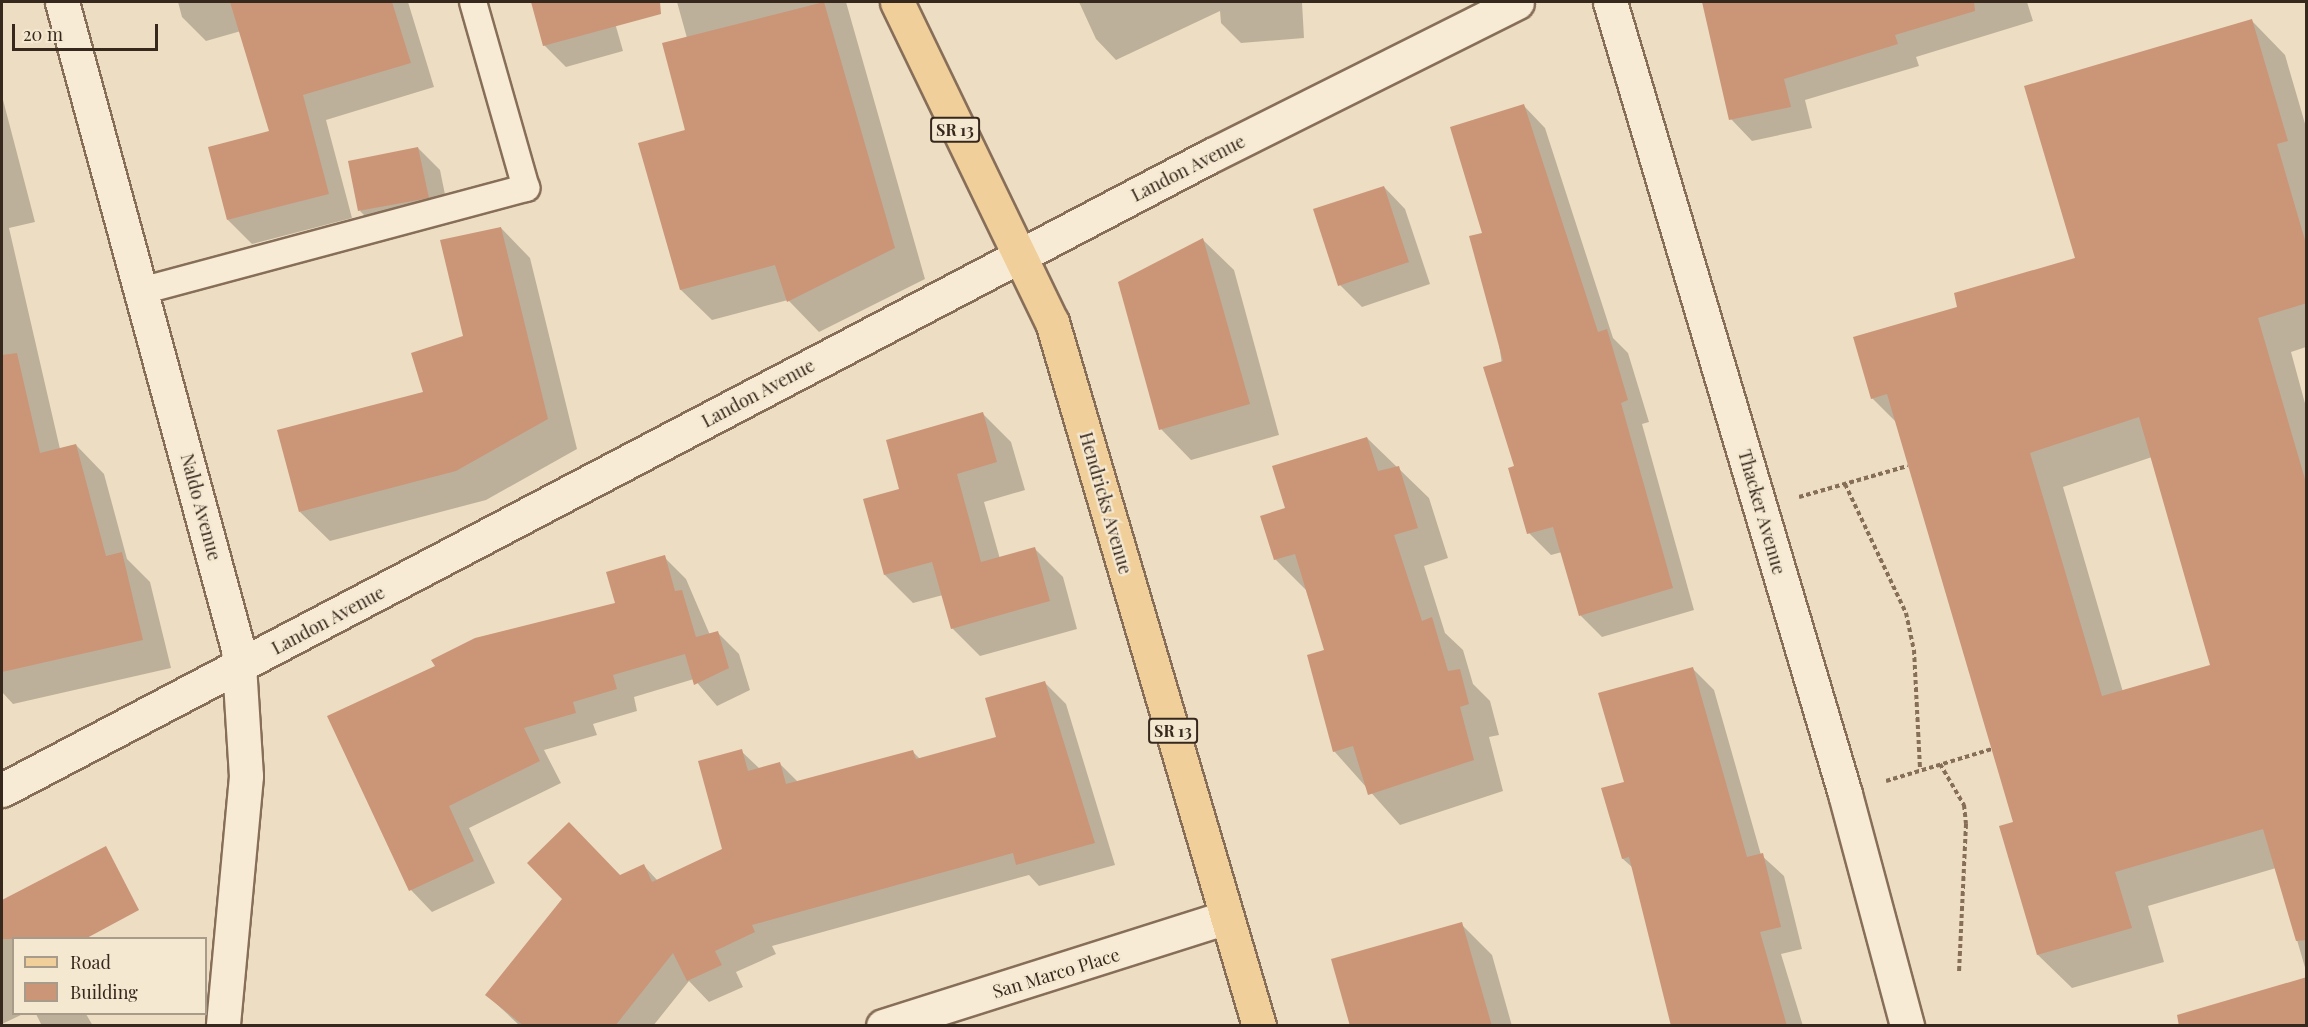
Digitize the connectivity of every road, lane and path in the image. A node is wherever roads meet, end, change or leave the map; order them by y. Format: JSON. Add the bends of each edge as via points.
{"nodes":[{"id":1,"x":62,"y":2,"type":"edge"},
{"id":2,"x":473,"y":2,"type":"edge"},
{"id":3,"x":897,"y":2,"type":"edge"},
{"id":4,"x":1517,"y":2,"type":"edge"},
{"id":5,"x":1610,"y":2,"type":"edge"},
{"id":6,"x":1018,"y":256,"type":"junction"},
{"id":7,"x":141,"y":291,"type":"junction"},
{"id":8,"x":1908,"y":466,"type":"dead end"},
{"id":9,"x":1845,"y":484,"type":"junction"},
{"id":10,"x":1761,"y":507,"type":"junction"},
{"id":11,"x":241,"y":666,"type":"junction"},
{"id":12,"x":1992,"y":749,"type":"dead end"},
{"id":13,"x":1940,"y":764,"type":"junction"},
{"id":14,"x":1920,"y":770,"type":"junction"},
{"id":15,"x":2,"y":790,"type":"edge"},
{"id":16,"x":1845,"y":794,"type":"junction"},
{"id":17,"x":1226,"y":917,"type":"junction"},
{"id":18,"x":1959,"y":972,"type":"dead end"},
{"id":19,"x":223,"y":1026,"type":"edge"},
{"id":20,"x":883,"y":1026,"type":"edge"},
{"id":21,"x":1259,"y":1026,"type":"edge"},
{"id":22,"x":1907,"y":1026,"type":"edge"}],
"edges":[{"from":1,"to":7,"type":"street","name":"Naldo Avenue"},
{"from":2,"to":7,"type":"lane","via":[[526,188]]},
{"from":3,"to":6,"type":"main road","name":"Hendricks Avenue","number":"SR 13"},
{"from":4,"to":6,"type":"street","name":"Landon Avenue"},
{"from":5,"to":10,"type":"street","name":"Thacker Avenue"},
{"from":6,"to":11,"type":"street","name":"Landon Avenue"},
{"from":6,"to":17,"type":"main road","name":"Hendricks Avenue","number":"SR 13","via":[[1052,322]]},
{"from":7,"to":11,"type":"street","name":"Naldo Avenue"},
{"from":8,"to":9,"type":"path"},
{"from":9,"to":10,"type":"path"},
{"from":9,"to":14,"type":"path","via":[[1906,613],[1914,650]]},
{"from":10,"to":16,"type":"street","name":"Thacker Avenue"},
{"from":11,"to":15,"type":"street","name":"Landon Avenue"},
{"from":11,"to":19,"type":"street","name":"Naldo Avenue","via":[[246,776]]},
{"from":12,"to":13,"type":"path"},
{"from":13,"to":14,"type":"path"},
{"from":13,"to":18,"type":"path","via":[[1964,805],[1966,824]]},
{"from":14,"to":16,"type":"path"},
{"from":16,"to":22,"type":"street","name":"Thacker Avenue"},
{"from":17,"to":20,"type":"street","name":"San Marco Place"},
{"from":17,"to":21,"type":"main road","name":"Hendricks Avenue","number":"SR 13"}]}
